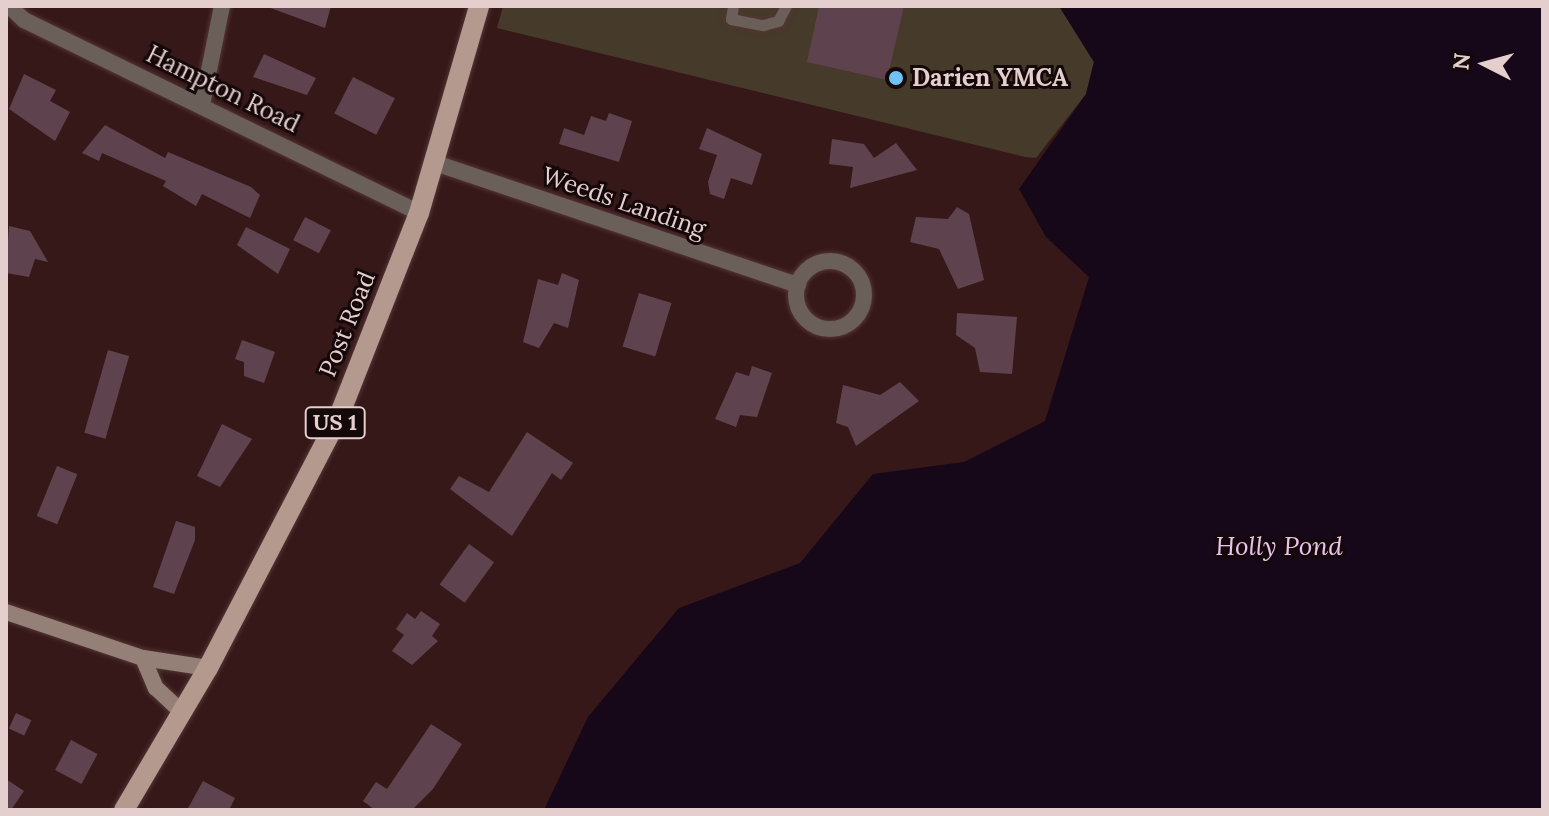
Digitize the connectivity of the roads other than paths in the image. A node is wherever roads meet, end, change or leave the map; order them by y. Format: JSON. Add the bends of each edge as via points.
{"nodes":[{"id":1,"x":9,"y":6,"type":"edge"},
{"id":2,"x":222,"y":6,"type":"edge"},
{"id":3,"x":479,"y":6,"type":"edge"},
{"id":4,"x":733,"y":6,"type":"edge"},
{"id":5,"x":786,"y":6,"type":"edge"},
{"id":6,"x":202,"y":105,"type":"junction"},
{"id":7,"x":435,"y":163,"type":"junction"},
{"id":8,"x":419,"y":213,"type":"junction"},
{"id":9,"x":798,"y":285,"type":"junction"},
{"id":10,"x":6,"y":612,"type":"edge"},
{"id":11,"x":143,"y":658,"type":"junction"},
{"id":12,"x":208,"y":668,"type":"junction"},
{"id":13,"x":182,"y":712,"type":"junction"},
{"id":14,"x":124,"y":810,"type":"edge"}],
"edges":[{"from":1,"to":6,"type":"street","name":"Hampton Road"},
{"from":2,"to":6,"type":"street"},
{"from":3,"to":7,"type":"main road","name":"Post Road","number":"US 1"},
{"from":4,"to":5,"type":"lane","via":[[731,19],[763,25],[778,21]]},
{"from":6,"to":8,"type":"street","name":"Hampton Road"},
{"from":7,"to":8,"type":"main road","name":"Post Road","number":"US 1"},
{"from":7,"to":9,"type":"street","name":"Weeds Landing"},
{"from":8,"to":12,"type":"main road","name":"Post Road","number":"US 1","via":[[339,416]]},
{"from":9,"to":9,"type":"street","via":[[799,308],[816,325],[849,323],[863,304],[861,280],[834,261],[811,266]]},
{"from":10,"to":11,"type":"main road"},
{"from":11,"to":12,"type":"main road"},
{"from":11,"to":13,"type":"main road","via":[[156,688]]},
{"from":12,"to":13,"type":"main road","name":"Post Road","number":"US 1"},
{"from":13,"to":14,"type":"main road","name":"Post Road","number":"US 1"}]}
